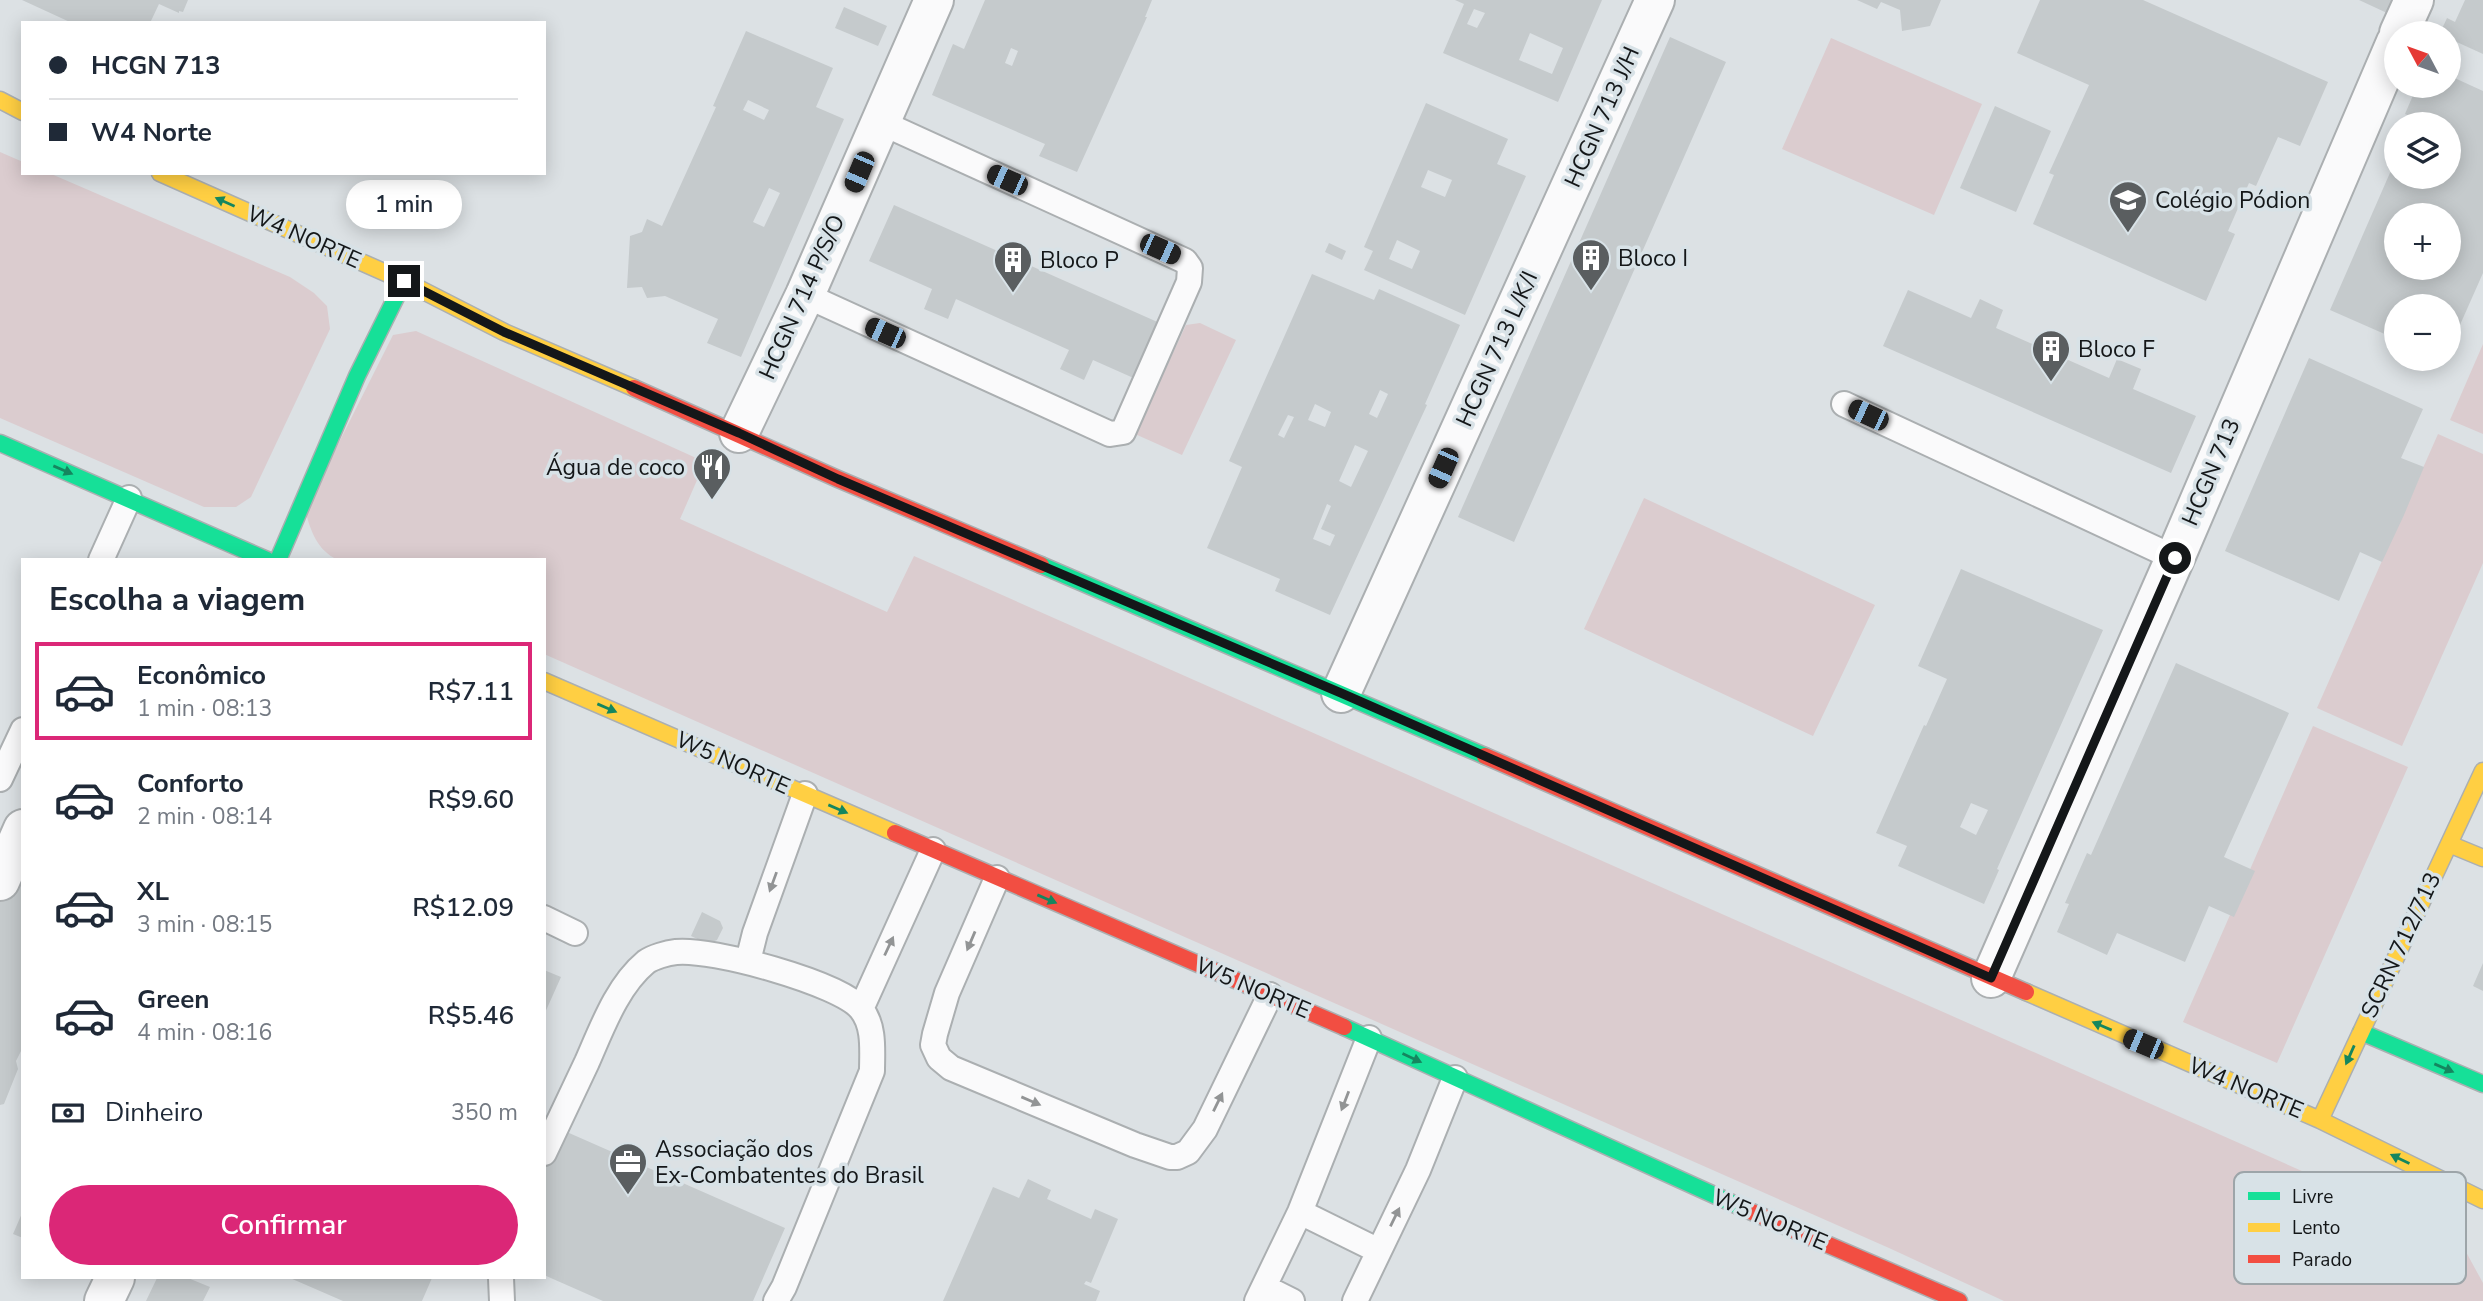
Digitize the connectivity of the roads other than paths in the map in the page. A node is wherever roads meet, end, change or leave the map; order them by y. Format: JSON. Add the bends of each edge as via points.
{"nodes":[{"id":1,"x":934,"y":0,"type":"edge"},
{"id":2,"x":1655,"y":0,"type":"edge"},
{"id":3,"x":2414,"y":0,"type":"edge"},
{"id":4,"x":2404,"y":21,"type":"edge"},
{"id":5,"x":2384,"y":70,"type":"edge"},
{"id":6,"x":0,"y":100,"type":"edge"},
{"id":7,"x":21,"y":111,"type":"edge"},
{"id":8,"x":880,"y":122,"type":"junction"},
{"id":9,"x":165,"y":175,"type":"edge"},
{"id":10,"x":1550,"y":234,"type":"joint"},
{"id":11,"x":404,"y":281,"type":"junction"},
{"id":12,"x":805,"y":295,"type":"junction"},
{"id":13,"x":1844,"y":404,"type":"dead end"},
{"id":14,"x":739,"y":433,"type":"junction"},
{"id":15,"x":0,"y":443,"type":"edge"},
{"id":16,"x":129,"y":498,"type":"junction"},
{"id":17,"x":219,"y":550,"type":"edge"},
{"id":18,"x":102,"y":558,"type":"edge"},
{"id":19,"x":257,"y":558,"type":"edge"},
{"id":20,"x":279,"y":558,"type":"edge"},
{"id":21,"x":2175,"y":558,"type":"junction"},
{"id":22,"x":546,"y":682,"type":"edge"},
{"id":23,"x":1341,"y":693,"type":"junction"},
{"id":24,"x":21,"y":734,"type":"edge"},
{"id":25,"x":2483,"y":771,"type":"edge"},
{"id":26,"x":0,"y":779,"type":"edge"},
{"id":27,"x":805,"y":794,"type":"junction"},
{"id":28,"x":21,"y":834,"type":"edge"},
{"id":29,"x":2449,"y":844,"type":"junction"},
{"id":30,"x":933,"y":850,"type":"junction"},
{"id":31,"x":2483,"y":858,"type":"edge"},
{"id":32,"x":997,"y":878,"type":"junction"},
{"id":33,"x":0,"y":881,"type":"edge"},
{"id":34,"x":546,"y":919,"type":"edge"},
{"id":35,"x":575,"y":933,"type":"dead end"},
{"id":36,"x":748,"y":961,"type":"junction"},
{"id":37,"x":1991,"y":978,"type":"junction"},
{"id":38,"x":1270,"y":995,"type":"junction"},
{"id":39,"x":861,"y":1009,"type":"junction"},
{"id":40,"x":2361,"y":1032,"type":"junction"},
{"id":41,"x":1369,"y":1038,"type":"junction"},
{"id":42,"x":1455,"y":1079,"type":"junction"},
{"id":43,"x":2483,"y":1084,"type":"edge"},
{"id":44,"x":2320,"y":1120,"type":"junction"},
{"id":45,"x":546,"y":1149,"type":"edge"},
{"id":46,"x":2426,"y":1172,"type":"edge"},
{"id":47,"x":2466,"y":1192,"type":"edge"},
{"id":48,"x":2483,"y":1200,"type":"edge"},
{"id":49,"x":1300,"y":1212,"type":"junction"},
{"id":50,"x":1379,"y":1251,"type":"junction"},
{"id":51,"x":115,"y":1279,"type":"edge"},
{"id":52,"x":501,"y":1279,"type":"edge"},
{"id":53,"x":1260,"y":1294,"type":"edge"},
{"id":54,"x":104,"y":1301,"type":"edge"},
{"id":55,"x":502,"y":1301,"type":"edge"},
{"id":56,"x":776,"y":1301,"type":"edge"},
{"id":57,"x":1292,"y":1301,"type":"edge"},
{"id":58,"x":1355,"y":1301,"type":"edge"},
{"id":59,"x":1959,"y":1301,"type":"edge"}],
"edges":[{"from":1,"to":8,"type":"street","name":"HCGN 714 P/S/O"},
{"from":2,"to":10,"type":"street","name":"HCGN 713 J/H"},
{"from":3,"to":4,"type":"street"},
{"from":5,"to":21,"type":"street","name":"HCGN 713"},
{"from":6,"to":7,"type":"main road"},
{"from":8,"to":12,"type":"street","name":"HCGN 714 P/S/O"},
{"from":8,"to":12,"type":"lane","via":[[1185,261],[1190,268],[1189,282],[1123,432],[1110,434]]},
{"from":11,"to":9,"type":"main road","name":"W4 NORTE","one_way":true},
{"from":10,"to":23,"type":"street","name":"HCGN 713 L/K/I"},
{"from":11,"to":14,"type":"main road","name":"W4 NORTE","via":[[504,332]]},
{"from":11,"to":20,"type":"main road","via":[[357,376]]},
{"from":12,"to":14,"type":"street","name":"HCGN 714 P/S/O"},
{"from":13,"to":21,"type":"lane"},
{"from":14,"to":23,"type":"main road","name":"W4 NORTE","via":[[850,485]]},
{"from":15,"to":16,"type":"main road","one_way":true},
{"from":16,"to":17,"type":"main road"},
{"from":16,"to":18,"type":"lane"},
{"from":17,"to":19,"type":"main road"},
{"from":21,"to":37,"type":"street","name":"HCGN 713"},
{"from":22,"to":27,"type":"main road","name":"W5 NORTE","one_way":true},
{"from":23,"to":37,"type":"main road","name":"W4 NORTE"},
{"from":24,"to":26,"type":"lane"},
{"from":25,"to":29,"type":"main road","name":"SCRN 712/713"},
{"from":27,"to":30,"type":"main road","name":"W5 NORTE","one_way":true},
{"from":27,"to":36,"type":"lane","one_way":true},
{"from":28,"to":33,"type":"street"},
{"from":29,"to":31,"type":"main road"},
{"from":29,"to":40,"type":"main road","name":"SCRN 712/713"},
{"from":30,"to":32,"type":"main road","name":"W5 NORTE"},
{"from":39,"to":30,"type":"lane","one_way":true},
{"from":32,"to":38,"type":"main road","name":"W5 NORTE","one_way":true},
{"from":32,"to":38,"type":"lane","one_way":true,"via":[[947,993],[935,1034],[933,1045],[939,1058],[951,1068],[1135,1145],[1177,1157],[1188,1152],[1205,1129]]},
{"from":34,"to":35,"type":"lane"},
{"from":36,"to":39,"type":"lane","via":[[831,990]]},
{"from":36,"to":45,"type":"lane","via":[[676,952],[649,960],[628,979]]},
{"from":44,"to":37,"type":"main road","name":"W4 NORTE","one_way":true},
{"from":38,"to":41,"type":"main road","name":"W5 NORTE"},
{"from":39,"to":56,"type":"lane","via":[[872,1037],[872,1071]]},
{"from":40,"to":43,"type":"main road","one_way":true},
{"from":40,"to":44,"type":"main road","name":"SCRN 712/713","one_way":true},
{"from":41,"to":42,"type":"main road","name":"W5 NORTE","one_way":true},
{"from":41,"to":49,"type":"lane","one_way":true},
{"from":50,"to":42,"type":"lane","one_way":true},
{"from":42,"to":59,"type":"main road","name":"W5 NORTE"},
{"from":46,"to":44,"type":"main road","name":"W4 NORTE","one_way":true},
{"from":48,"to":47,"type":"main road","name":"W4 NORTE","one_way":true},
{"from":49,"to":50,"type":"lane"},
{"from":49,"to":53,"type":"lane"},
{"from":50,"to":58,"type":"lane"},
{"from":51,"to":54,"type":"street"},
{"from":52,"to":55,"type":"lane"},
{"from":53,"to":57,"type":"lane"}]}
